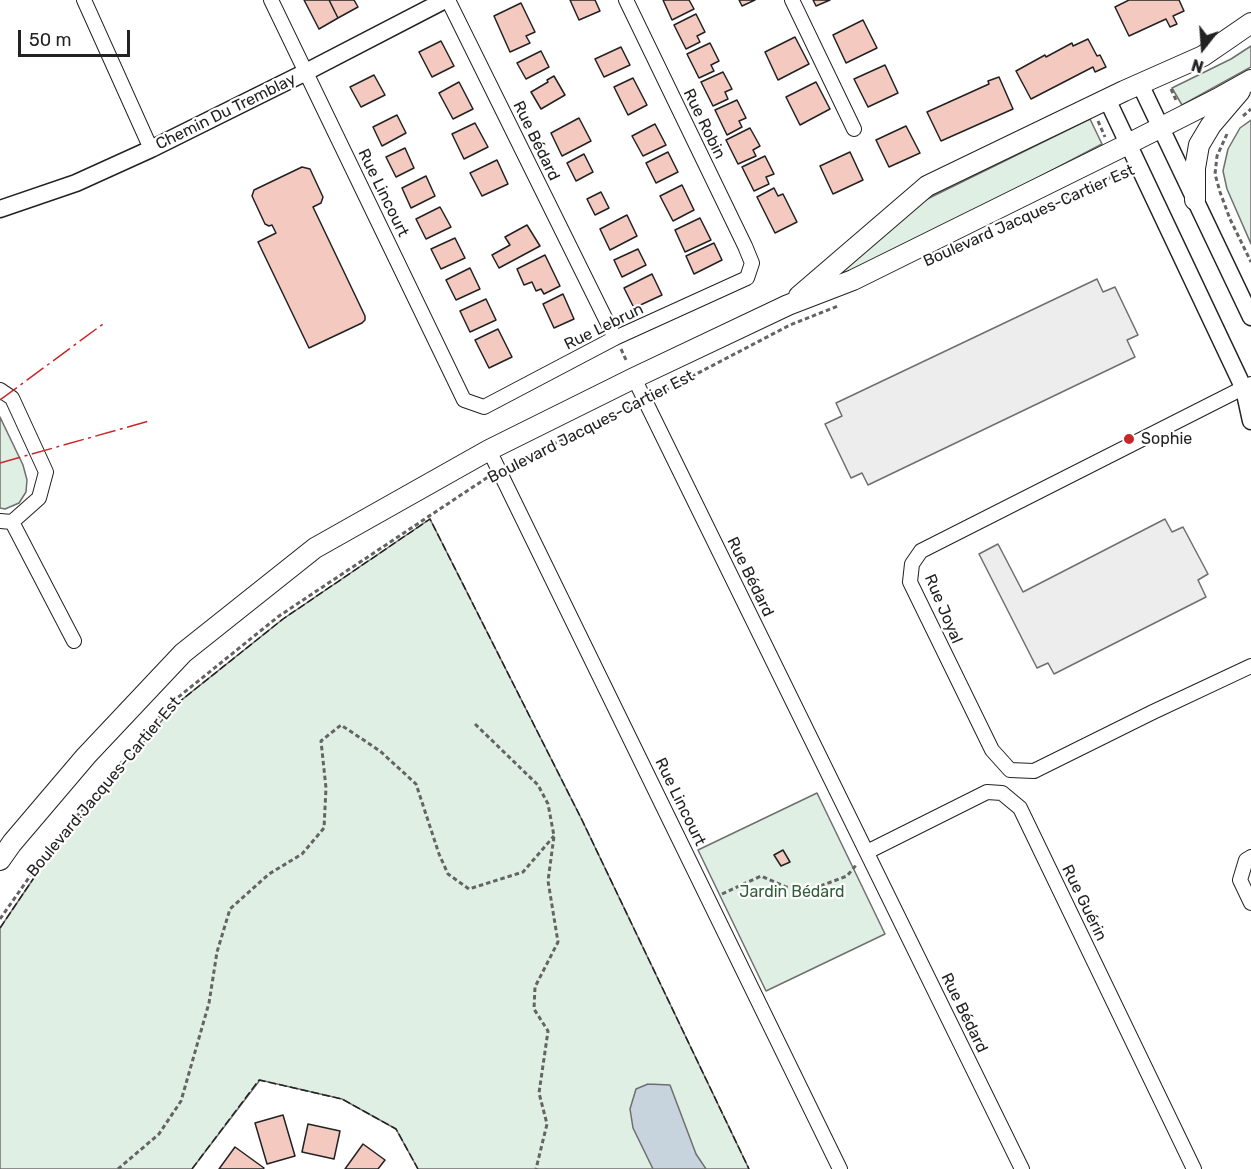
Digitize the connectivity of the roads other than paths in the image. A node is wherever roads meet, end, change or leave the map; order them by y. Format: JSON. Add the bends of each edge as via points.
{"nodes":[{"id":1,"x":84,"y":0,"type":"edge"},
{"id":2,"x":271,"y":0,"type":"edge"},
{"id":3,"x":446,"y":0,"type":"edge"},
{"id":4,"x":626,"y":0,"type":"edge"},
{"id":5,"x":792,"y":0,"type":"edge"},
{"id":6,"x":1251,"y":23,"type":"edge"},
{"id":7,"x":306,"y":72,"type":"junction"},
{"id":8,"x":1251,"y":80,"type":"edge"},
{"id":9,"x":1140,"y":84,"type":"junction"},
{"id":10,"x":1107,"y":99,"type":"junction"},
{"id":11,"x":1160,"y":128,"type":"junction"},
{"id":12,"x":854,"y":129,"type":"dead end"},
{"id":13,"x":1128,"y":144,"type":"junction"},
{"id":14,"x":151,"y":149,"type":"junction"},
{"id":15,"x":1195,"y":200,"type":"junction"},
{"id":16,"x":0,"y":209,"type":"edge"},
{"id":17,"x":752,"y":263,"type":"joint"},
{"id":18,"x":788,"y":305,"type":"junction"},
{"id":19,"x":1251,"y":317,"type":"edge"},
{"id":20,"x":615,"y":338,"type":"junction"},
{"id":21,"x":634,"y":378,"type":"junction"},
{"id":22,"x":1247,"y":387,"type":"edge"},
{"id":23,"x":0,"y":390,"type":"edge"},
{"id":24,"x":464,"y":400,"type":"joint"},
{"id":25,"x":1251,"y":422,"type":"edge"},
{"id":26,"x":489,"y":450,"type":"junction"},
{"id":27,"x":6,"y":522,"type":"edge"},
{"id":28,"x":74,"y":641,"type":"dead end"},
{"id":29,"x":1251,"y":666,"type":"edge"},
{"id":30,"x":867,"y":852,"type":"junction"},
{"id":31,"x":1251,"y":857,"type":"edge"},
{"id":32,"x":0,"y":860,"type":"edge"},
{"id":33,"x":1251,"y":903,"type":"edge"},
{"id":34,"x":840,"y":1169,"type":"edge"},
{"id":35,"x":1022,"y":1169,"type":"edge"},
{"id":36,"x":1194,"y":1169,"type":"edge"}],
"edges":[{"from":1,"to":14,"type":"street"},
{"from":2,"to":7,"type":"street","name":"Rue Lincourt"},
{"from":3,"to":7,"type":"street","name":"Chemin Du Tremblay"},
{"from":3,"to":20,"type":"street","name":"Rue Bédard"},
{"from":4,"to":17,"type":"street","name":"Rue Robin"},
{"from":5,"to":12,"type":"street"},
{"from":6,"to":9,"type":"main road","name":"Boulevard Jacques-Cartier Est","via":[[1203,56]]},
{"from":7,"to":14,"type":"street","name":"Chemin Du Tremblay"},
{"from":7,"to":24,"type":"street","name":"Rue Lincourt"},
{"from":8,"to":11,"type":"main road","name":"Boulevard Jacques-Cartier Est"},
{"from":8,"to":15,"type":"main road","via":[[1234,97],[1219,130],[1199,145]]},
{"from":9,"to":10,"type":"main road","name":"Boulevard Jacques-Cartier Est"},
{"from":9,"to":11,"type":"street"},
{"from":10,"to":13,"type":"street"},
{"from":10,"to":18,"type":"main road","name":"Boulevard Jacques-Cartier Est","via":[[927,186]]},
{"from":11,"to":13,"type":"main road","name":"Boulevard Jacques-Cartier Est"},
{"from":11,"to":15,"type":"street"},
{"from":13,"to":18,"type":"main road","name":"Boulevard Jacques-Cartier Est","via":[[853,280]]},
{"from":13,"to":22,"type":"street"},
{"from":14,"to":16,"type":"street","name":"Chemin Du Tremblay","via":[[76,183]]},
{"from":15,"to":19,"type":"street"},
{"from":17,"to":20,"type":"street","name":"Rue Lebrun","via":[[747,278]]},
{"from":18,"to":21,"type":"main road","name":"Boulevard Jacques-Cartier Est"},
{"from":20,"to":24,"type":"street","name":"Rue Lebrun","via":[[484,407]]},
{"from":21,"to":26,"type":"main road","name":"Boulevard Jacques-Cartier Est"},
{"from":21,"to":30,"type":"street","name":"Rue Bédard"},
{"from":22,"to":25,"type":"street"},
{"from":22,"to":29,"type":"street","name":"Rue Joyal","via":[[921,551],[912,564],[910,582],[992,750],[1010,770],[1034,771]]},
{"from":23,"to":27,"type":"street","via":[[12,398],[46,472],[39,498]]},
{"from":26,"to":32,"type":"main road","name":"Boulevard Jacques-Cartier Est","via":[[315,548],[183,652],[86,756]]},
{"from":26,"to":34,"type":"street","name":"Rue Lincourt"},
{"from":27,"to":28,"type":"street"},
{"from":30,"to":35,"type":"street","name":"Rue Bédard"},
{"from":30,"to":36,"type":"street","name":"Rue Guérin","via":[[987,792],[1002,793],[1020,808]]},
{"from":31,"to":33,"type":"street","via":[[1246,860],[1240,880]]}]}
